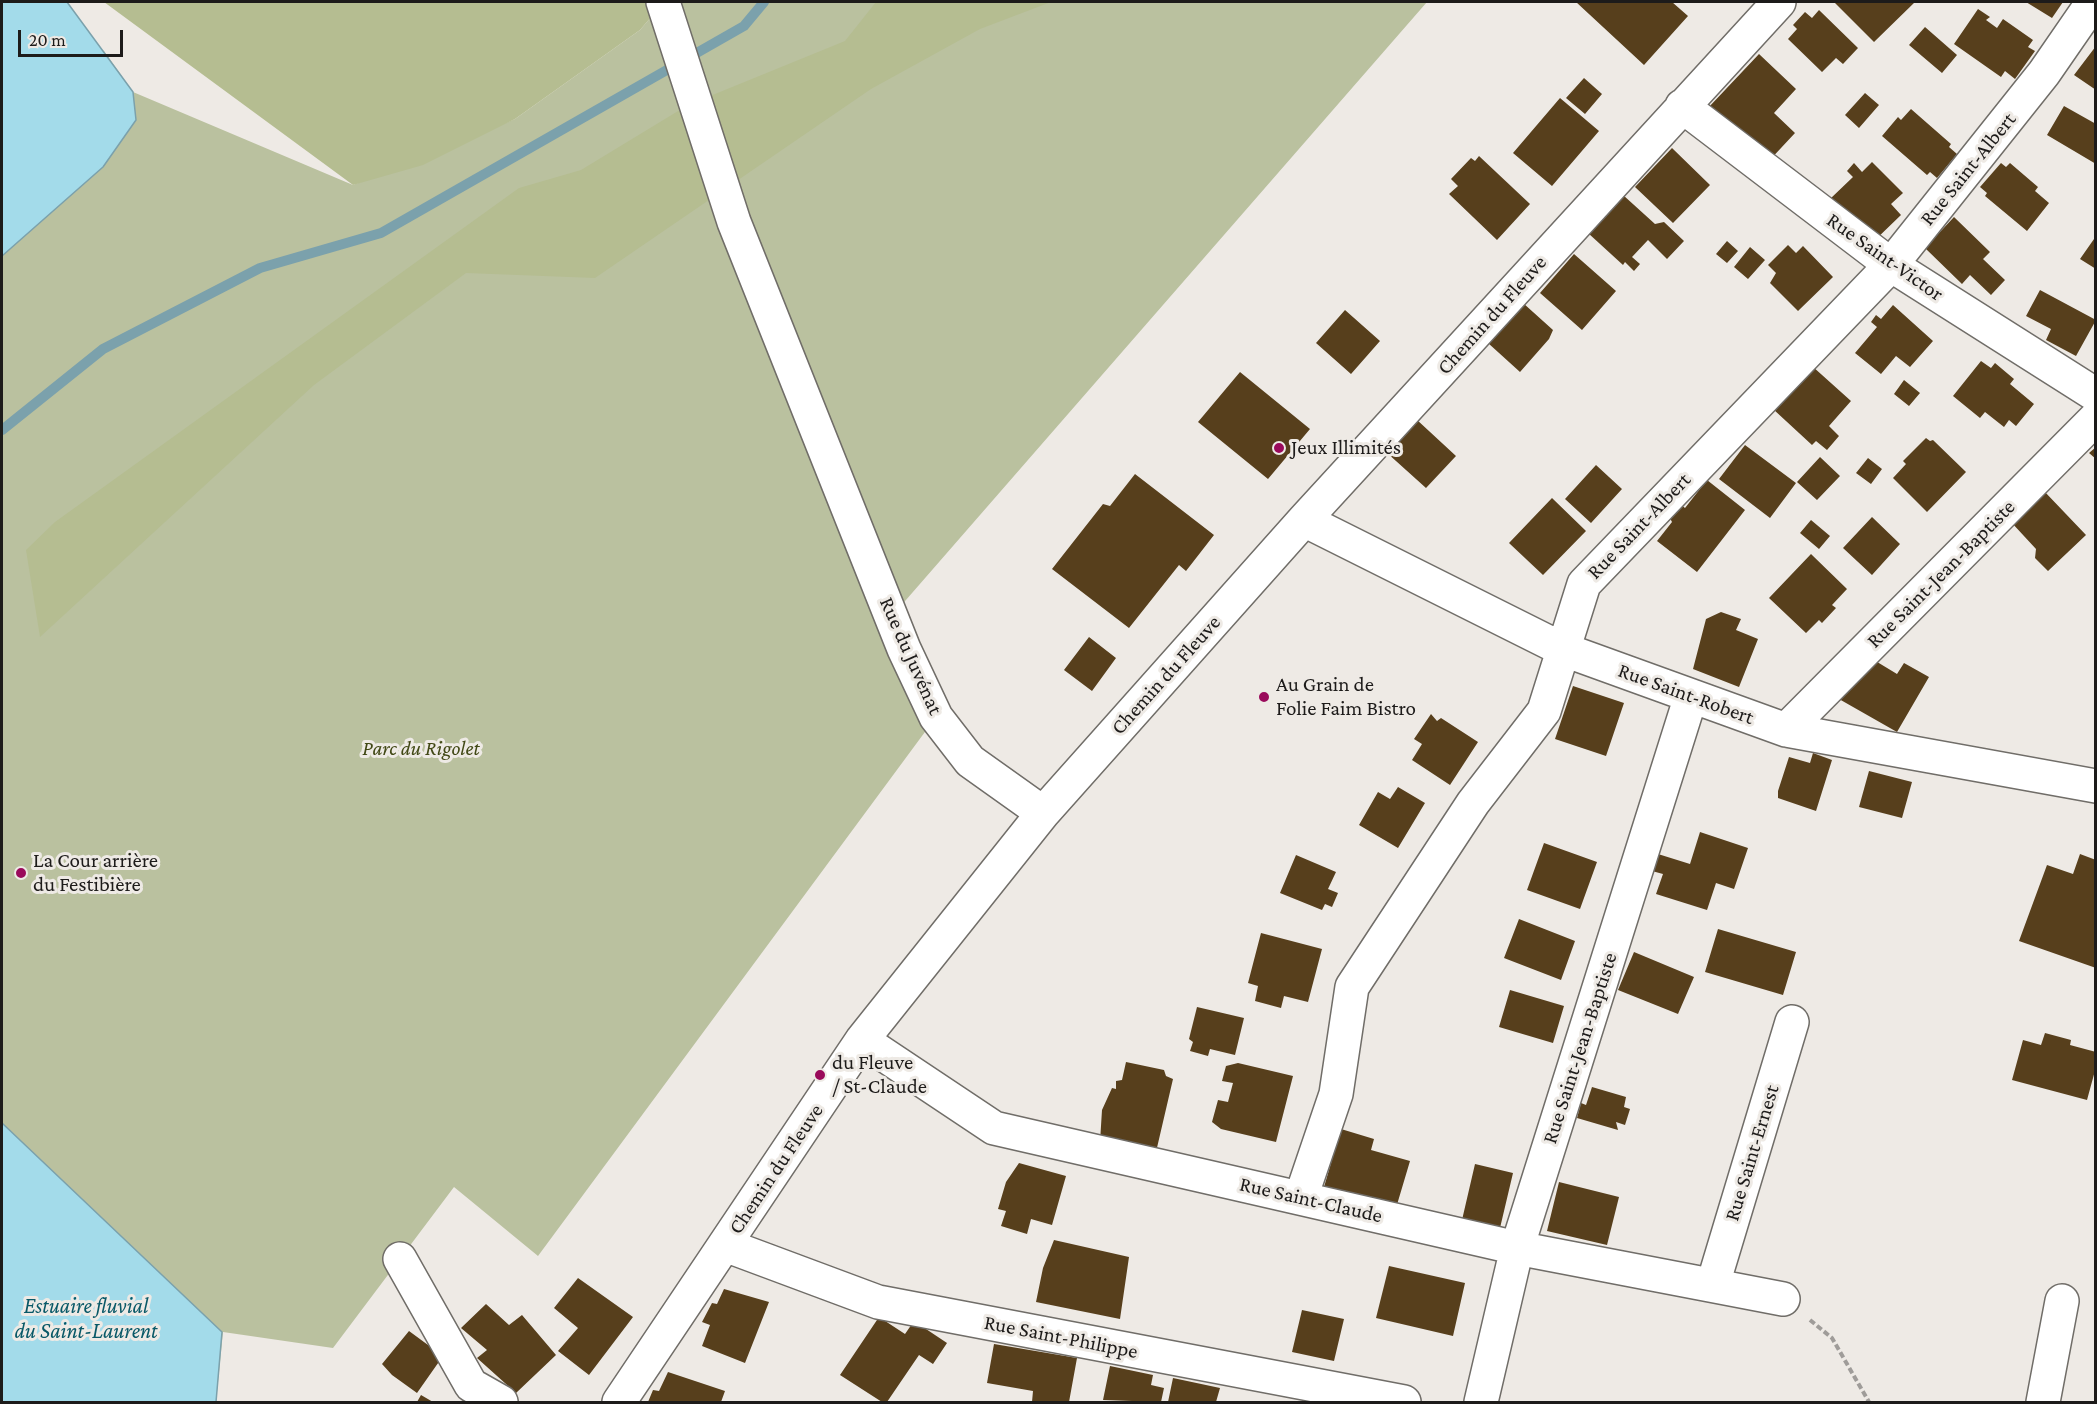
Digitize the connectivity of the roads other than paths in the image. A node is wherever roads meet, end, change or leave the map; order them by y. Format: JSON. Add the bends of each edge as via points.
{"nodes":[{"id":1,"x":663,"y":2,"type":"edge"},
{"id":2,"x":1779,"y":2,"type":"edge"},
{"id":3,"x":2093,"y":2,"type":"edge"},
{"id":4,"x":1682,"y":106,"type":"junction"},
{"id":5,"x":1891,"y":265,"type":"junction"},
{"id":6,"x":2096,"y":395,"type":"edge"},
{"id":7,"x":2096,"y":418,"type":"edge"},
{"id":8,"x":1304,"y":520,"type":"junction"},
{"id":9,"x":1562,"y":649,"type":"junction"},
{"id":10,"x":1691,"y":696,"type":"junction"},
{"id":11,"x":1786,"y":730,"type":"junction"},
{"id":12,"x":2096,"y":786,"type":"edge"},
{"id":13,"x":1043,"y":813,"type":"junction"},
{"id":14,"x":1792,"y":1022,"type":"dead end"},
{"id":15,"x":862,"y":1040,"type":"junction"},
{"id":16,"x":1301,"y":1197,"type":"junction"},
{"id":17,"x":725,"y":1245,"type":"junction"},
{"id":18,"x":1517,"y":1248,"type":"junction"},
{"id":19,"x":399,"y":1259,"type":"dead end"},
{"id":20,"x":1713,"y":1284,"type":"junction"},
{"id":21,"x":1783,"y":1299,"type":"road end"},
{"id":22,"x":2062,"y":1301,"type":"dead end"},
{"id":23,"x":501,"y":1402,"type":"edge"},
{"id":24,"x":619,"y":1402,"type":"edge"},
{"id":25,"x":1404,"y":1402,"type":"edge"},
{"id":26,"x":1482,"y":1402,"type":"edge"},
{"id":27,"x":2043,"y":1402,"type":"edge"}],
"edges":[{"from":1,"to":13,"type":"street","name":"Rue du Juvénat","via":[[734,222],[904,649],[936,717],[970,761]]},
{"from":2,"to":4,"type":"street","name":"Chemin du Fleuve"},
{"from":3,"to":5,"type":"street","name":"Rue Saint-Albert","via":[[2044,73]]},
{"from":4,"to":5,"type":"street","name":"Rue Saint-Victor"},
{"from":4,"to":8,"type":"street","name":"Chemin du Fleuve"},
{"from":5,"to":6,"type":"street","name":"Rue Saint-Victor"},
{"from":5,"to":9,"type":"street","name":"Rue Saint-Albert","via":[[1584,584]]},
{"from":7,"to":11,"type":"street","name":"Rue Saint-Jean-Baptiste"},
{"from":8,"to":9,"type":"street","name":"Rue Saint-Robert"},
{"from":8,"to":13,"type":"street","name":"Chemin du Fleuve"},
{"from":9,"to":10,"type":"street","name":"Rue Saint-Robert"},
{"from":9,"to":16,"type":"street","name":"Rue Saint-Albert","via":[[1544,711],[1473,803],[1352,987],[1336,1094]]},
{"from":10,"to":11,"type":"street","name":"Rue Saint-Robert"},
{"from":10,"to":18,"type":"street","name":"Rue Saint-Jean-Baptiste"},
{"from":11,"to":12,"type":"street","name":"Rue Saint-Robert"},
{"from":13,"to":15,"type":"street","name":"Chemin du Fleuve"},
{"from":14,"to":20,"type":"street","name":"Rue Saint-Ernest"},
{"from":15,"to":16,"type":"street","name":"Rue Saint-Claude","via":[[994,1128]]},
{"from":15,"to":17,"type":"street","name":"Chemin du Fleuve"},
{"from":16,"to":18,"type":"street","name":"Rue Saint-Claude"},
{"from":17,"to":24,"type":"street","name":"Chemin du Fleuve"},
{"from":17,"to":25,"type":"street","name":"Rue Saint-Philippe","via":[[878,1302]]},
{"from":18,"to":20,"type":"street","name":"Rue Saint-Claude"},
{"from":18,"to":26,"type":"street","name":"Rue Saint-Jean-Baptiste"},
{"from":19,"to":23,"type":"street","via":[[471,1385]]},
{"from":20,"to":21,"type":"street","name":"Rue Saint-Claude"},
{"from":22,"to":27,"type":"street"}]}
